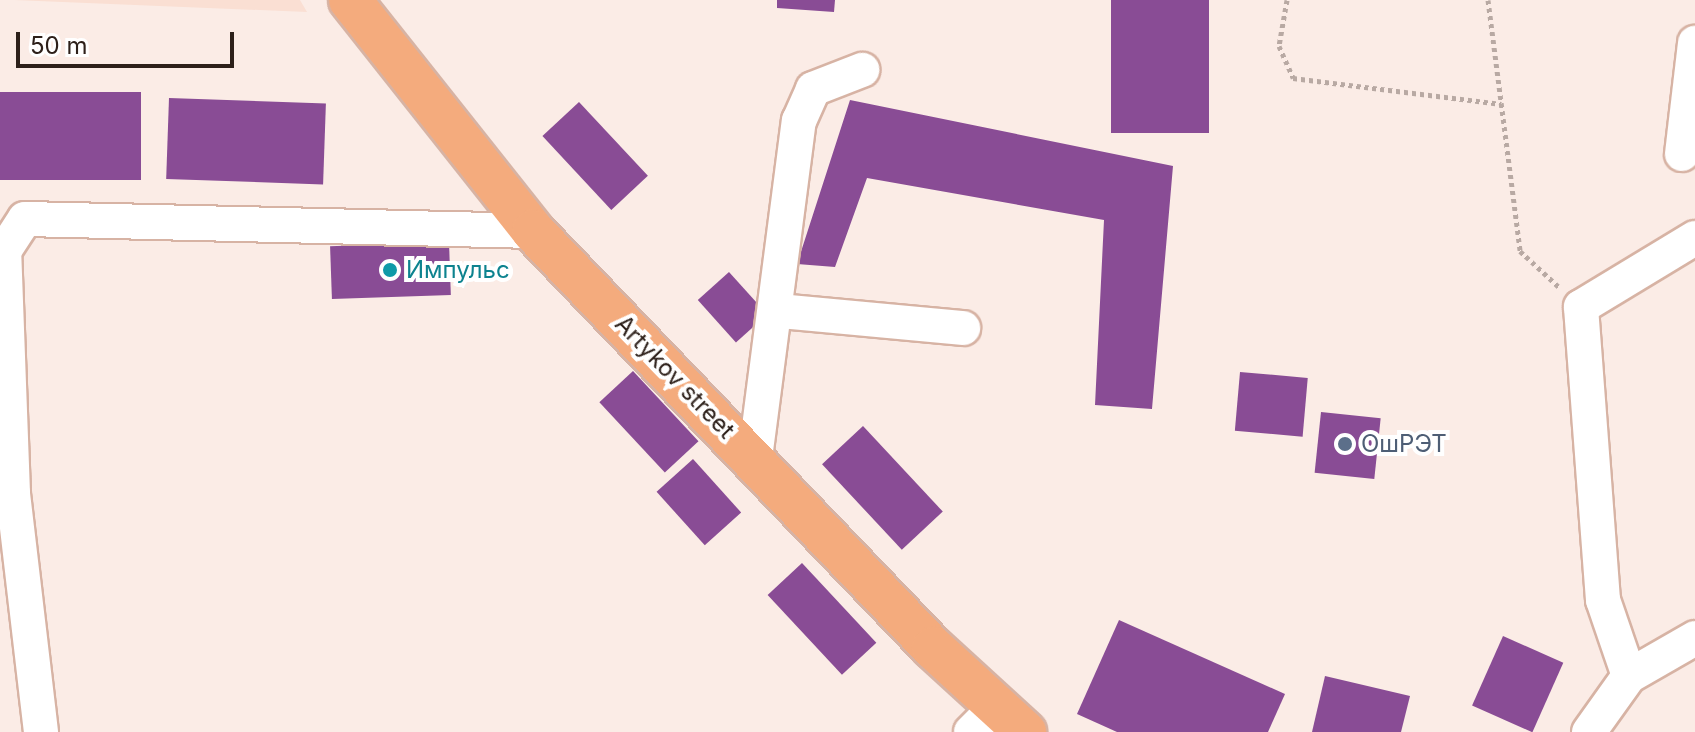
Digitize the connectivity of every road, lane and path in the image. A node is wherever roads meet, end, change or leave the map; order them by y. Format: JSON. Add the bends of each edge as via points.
{"nodes":[{"id":1,"x":350,"y":0,"type":"edge"},
{"id":2,"x":1287,"y":0,"type":"edge"},
{"id":3,"x":1488,"y":0,"type":"edge"},
{"id":4,"x":1695,"y":43,"type":"edge"},
{"id":5,"x":862,"y":70,"type":"dead end"},
{"id":6,"x":1501,"y":104,"type":"junction"},
{"id":7,"x":1682,"y":154,"type":"dead end"},
{"id":8,"x":533,"y":231,"type":"junction"},
{"id":9,"x":1695,"y":238,"type":"edge"},
{"id":10,"x":2,"y":250,"type":"edge"},
{"id":11,"x":1581,"y":307,"type":"junction"},
{"id":12,"x":779,"y":311,"type":"junction"},
{"id":13,"x":963,"y":328,"type":"dead end"},
{"id":14,"x":755,"y":458,"type":"junction"},
{"id":15,"x":7,"y":492,"type":"edge"},
{"id":16,"x":1695,"y":638,"type":"edge"},
{"id":17,"x":1629,"y":676,"type":"junction"},
{"id":18,"x":998,"y":723,"type":"edge"},
{"id":19,"x":41,"y":732,"type":"edge"},
{"id":20,"x":1589,"y":732,"type":"edge"}],
"edges":[{"from":1,"to":8,"type":"main road","name":"Artykov street"},
{"from":2,"to":6,"type":"path","via":[[1279,46],[1293,78]]},
{"from":3,"to":6,"type":"path"},
{"from":4,"to":7,"type":"street"},
{"from":5,"to":12,"type":"street","via":[[813,89],[799,121]]},
{"from":6,"to":11,"type":"path","via":[[1520,251]]},
{"from":8,"to":10,"type":"street","via":[[25,219]]},
{"from":8,"to":14,"type":"main road","name":"Artykov street"},
{"from":9,"to":11,"type":"street"},
{"from":10,"to":15,"type":"street"},
{"from":11,"to":17,"type":"street","via":[[1603,600]]},
{"from":12,"to":13,"type":"street"},
{"from":12,"to":14,"type":"street"},
{"from":14,"to":18,"type":"main road","name":"Artykov street"},
{"from":15,"to":19,"type":"street"},
{"from":16,"to":17,"type":"street"},
{"from":17,"to":20,"type":"street"}]}
